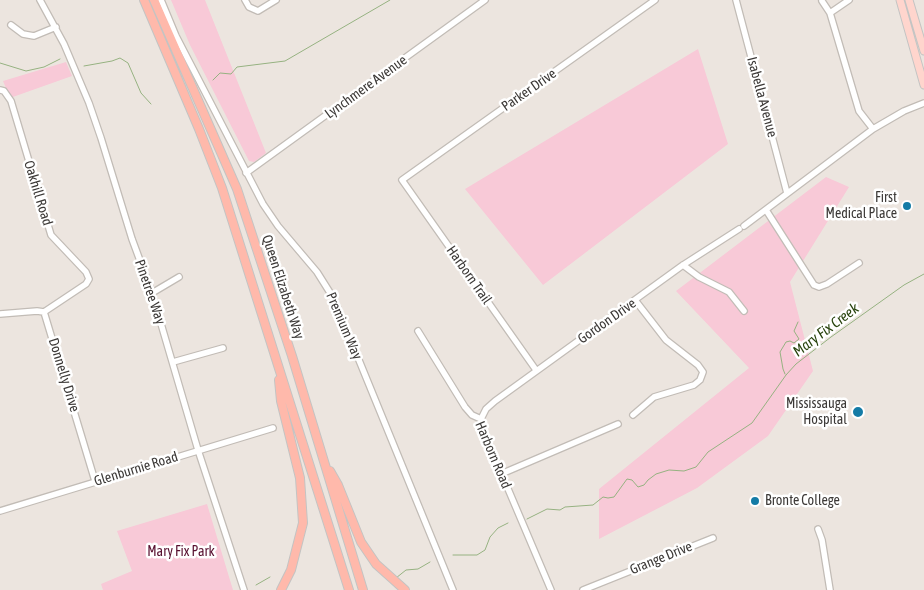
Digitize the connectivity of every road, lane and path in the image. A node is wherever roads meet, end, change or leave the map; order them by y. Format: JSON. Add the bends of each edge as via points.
{"nodes":[{"id":1,"x":40,"y":0,"type":"edge"},
{"id":2,"x":144,"y":0,"type":"edge"},
{"id":3,"x":154,"y":0,"type":"edge"},
{"id":4,"x":160,"y":0,"type":"edge"},
{"id":5,"x":245,"y":0,"type":"edge"},
{"id":6,"x":276,"y":0,"type":"edge"},
{"id":7,"x":485,"y":0,"type":"edge"},
{"id":8,"x":655,"y":0,"type":"edge"},
{"id":9,"x":736,"y":0,"type":"edge"},
{"id":10,"x":849,"y":0,"type":"edge"},
{"id":11,"x":900,"y":0,"type":"edge"},
{"id":12,"x":909,"y":0,"type":"edge"},
{"id":13,"x":822,"y":1,"type":"edge"},
{"id":14,"x":830,"y":13,"type":"junction"},
{"id":15,"x":11,"y":26,"type":"dead end"},
{"id":16,"x":56,"y":27,"type":"junction"},
{"id":17,"x":924,"y":51,"type":"edge"},
{"id":18,"x":924,"y":85,"type":"edge"},
{"id":19,"x":2,"y":91,"type":"edge"},
{"id":20,"x":924,"y":103,"type":"edge"},
{"id":21,"x":873,"y":129,"type":"junction"},
{"id":22,"x":246,"y":173,"type":"junction"},
{"id":23,"x":402,"y":180,"type":"joint"},
{"id":24,"x":788,"y":193,"type":"junction"},
{"id":25,"x":766,"y":210,"type":"junction"},
{"id":26,"x":859,"y":263,"type":"dead end"},
{"id":27,"x":683,"y":265,"type":"junction"},
{"id":28,"x":179,"y":277,"type":"dead end"},
{"id":29,"x":152,"y":293,"type":"junction"},
{"id":30,"x":635,"y":300,"type":"junction"},
{"id":31,"x":744,"y":311,"type":"dead end"},
{"id":32,"x":44,"y":312,"type":"junction"},
{"id":33,"x":0,"y":314,"type":"edge"},
{"id":34,"x":418,"y":331,"type":"dead end"},
{"id":35,"x":223,"y":348,"type":"dead end"},
{"id":36,"x":173,"y":362,"type":"junction"},
{"id":37,"x":277,"y":366,"type":"junction"},
{"id":38,"x":536,"y":370,"type":"junction"},
{"id":39,"x":632,"y":415,"type":"dead end"},
{"id":40,"x":480,"y":419,"type":"junction"},
{"id":41,"x":618,"y":424,"type":"dead end"},
{"id":42,"x":273,"y":428,"type":"dead end"},
{"id":43,"x":198,"y":450,"type":"junction"},
{"id":44,"x":323,"y":460,"type":"junction"},
{"id":45,"x":501,"y":474,"type":"junction"},
{"id":46,"x":95,"y":481,"type":"junction"},
{"id":47,"x":0,"y":511,"type":"edge"},
{"id":48,"x":818,"y":529,"type":"dead end"},
{"id":49,"x":713,"y":538,"type":"dead end"},
{"id":50,"x":244,"y":590,"type":"edge"},
{"id":51,"x":281,"y":590,"type":"edge"},
{"id":52,"x":349,"y":590,"type":"edge"},
{"id":53,"x":363,"y":590,"type":"edge"},
{"id":54,"x":405,"y":590,"type":"edge"},
{"id":55,"x":453,"y":590,"type":"edge"},
{"id":56,"x":551,"y":590,"type":"edge"},
{"id":57,"x":582,"y":590,"type":"edge"},
{"id":58,"x":830,"y":590,"type":"edge"}],
"edges":[{"from":1,"to":16,"type":"street","name":"Pinetree Way"},
{"from":2,"to":37,"type":"highway","name":"Queen Elizabeth Way","via":[[222,188]]},
{"from":3,"to":44,"type":"highway","name":"Queen Elizabeth Way","via":[[237,189]]},
{"from":4,"to":22,"type":"street","name":"Premium Way"},
{"from":5,"to":6,"type":"street","via":[[249,7],[258,11]]},
{"from":7,"to":22,"type":"street","name":"Lynchmere Avenue"},
{"from":8,"to":23,"type":"street","name":"Parker Drive"},
{"from":9,"to":24,"type":"street","name":"Isabella Avenue"},
{"from":10,"to":14,"type":"street"},
{"from":11,"to":18,"type":"main road"},
{"from":12,"to":17,"type":"main road"},
{"from":13,"to":14,"type":"street"},
{"from":14,"to":21,"type":"street","via":[[859,111]]},
{"from":15,"to":16,"type":"street","via":[[22,34],[34,36]]},
{"from":16,"to":29,"type":"street","name":"Pinetree Way","via":[[89,103]]},
{"from":19,"to":32,"type":"street","name":"Oakhill Road","via":[[11,101],[51,235],[89,278],[86,284]]},
{"from":20,"to":21,"type":"street","name":"Gordon Drive"},
{"from":21,"to":24,"type":"street","name":"Gordon Drive"},
{"from":22,"to":55,"type":"street","name":"Premium Way","via":[[271,216],[317,272],[334,299]]},
{"from":23,"to":38,"type":"street","name":"Harborn Trail"},
{"from":24,"to":25,"type":"street","name":"Gordon Drive"},
{"from":25,"to":26,"type":"street","via":[[814,285],[827,284]]},
{"from":25,"to":27,"type":"street","name":"Gordon Drive"},
{"from":27,"to":30,"type":"street","name":"Gordon Drive"},
{"from":27,"to":31,"type":"street","via":[[729,292]]},
{"from":28,"to":29,"type":"street"},
{"from":29,"to":36,"type":"street","name":"Pinetree Way"},
{"from":30,"to":38,"type":"street","name":"Gordon Drive"},
{"from":30,"to":39,"type":"street","via":[[666,340],[703,372],[694,385],[654,397]]},
{"from":32,"to":33,"type":"street"},
{"from":32,"to":46,"type":"street","name":"Donnelly Drive"},
{"from":34,"to":40,"type":"street","name":"Harborn Road","via":[[465,407]]},
{"from":35,"to":36,"type":"street"},
{"from":36,"to":43,"type":"street","name":"Pinetree Way"},
{"from":37,"to":51,"type":"highway","via":[[281,401],[300,478],[303,523],[292,570]]},
{"from":37,"to":52,"type":"highway","name":"Queen Elizabeth Way"},
{"from":38,"to":40,"type":"street","name":"Gordon Drive","via":[[495,401]]},
{"from":40,"to":45,"type":"street","name":"Harborn Road"},
{"from":41,"to":45,"type":"street"},
{"from":42,"to":43,"type":"street","name":"Glenburnie Road"},
{"from":43,"to":46,"type":"street","name":"Glenburnie Road"},
{"from":43,"to":50,"type":"street","name":"Pinetree Way"},
{"from":44,"to":53,"type":"highway","name":"Queen Elizabeth Way"},
{"from":44,"to":54,"type":"highway","via":[[338,485],[362,542],[376,564]]},
{"from":45,"to":56,"type":"street","name":"Harborn Road"},
{"from":46,"to":47,"type":"street","name":"Glenburnie Road"},
{"from":48,"to":58,"type":"street"},
{"from":49,"to":57,"type":"street","name":"Grange Drive"}]}
